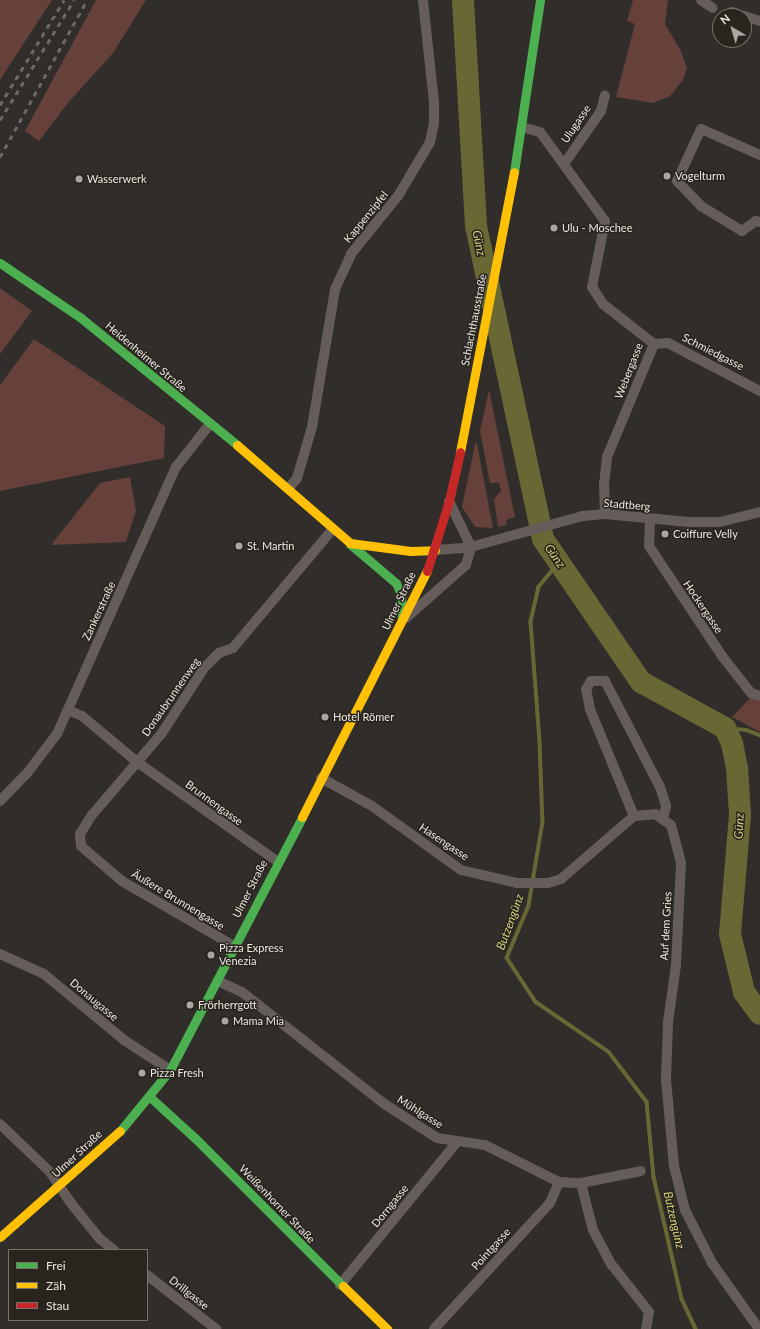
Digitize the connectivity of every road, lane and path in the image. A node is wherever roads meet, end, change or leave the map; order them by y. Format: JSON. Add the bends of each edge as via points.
{"nodes":[{"id":1,"x":423,"y":0,"type":"edge"},
{"id":2,"x":540,"y":0,"type":"edge"},
{"id":3,"x":702,"y":0,"type":"edge"},
{"id":4,"x":713,"y":8,"type":"dead end"},
{"id":5,"x":605,"y":95,"type":"dead end"},
{"id":6,"x":522,"y":127,"type":"junction"},
{"id":7,"x":760,"y":155,"type":"edge"},
{"id":8,"x":564,"y":164,"type":"junction"},
{"id":9,"x":760,"y":222,"type":"edge"},
{"id":10,"x":0,"y":263,"type":"edge"},
{"id":11,"x":654,"y":344,"type":"junction"},
{"id":12,"x":760,"y":391,"type":"edge"},
{"id":13,"x":209,"y":425,"type":"junction"},
{"id":14,"x":289,"y":488,"type":"junction"},
{"id":15,"x":449,"y":501,"type":"junction"},
{"id":16,"x":760,"y":512,"type":"edge"},
{"id":17,"x":606,"y":514,"type":"junction"},
{"id":18,"x":650,"y":519,"type":"junction"},
{"id":19,"x":332,"y":530,"type":"junction"},
{"id":20,"x":350,"y":543,"type":"junction"},
{"id":21,"x":472,"y":547,"type":"junction"},
{"id":22,"x":435,"y":550,"type":"junction"},
{"id":23,"x":402,"y":623,"type":"junction"},
{"id":24,"x":760,"y":696,"type":"edge"},
{"id":25,"x":68,"y":710,"type":"junction"},
{"id":26,"x":137,"y":762,"type":"junction"},
{"id":27,"x":321,"y":778,"type":"junction"},
{"id":28,"x":0,"y":801,"type":"edge"},
{"id":29,"x":634,"y":816,"type":"junction"},
{"id":30,"x":663,"y":818,"type":"junction"},
{"id":31,"x":278,"y":862,"type":"junction"},
{"id":32,"x":234,"y":946,"type":"junction"},
{"id":33,"x":0,"y":954,"type":"edge"},
{"id":34,"x":218,"y":981,"type":"junction"},
{"id":35,"x":170,"y":1070,"type":"junction"},
{"id":36,"x":150,"y":1097,"type":"junction"},
{"id":37,"x":0,"y":1124,"type":"edge"},
{"id":38,"x":457,"y":1142,"type":"junction"},
{"id":39,"x":641,"y":1171,"type":"dead end"},
{"id":40,"x":559,"y":1182,"type":"junction"},
{"id":41,"x":581,"y":1183,"type":"junction"},
{"id":42,"x":59,"y":1187,"type":"junction"},
{"id":43,"x":0,"y":1237,"type":"edge"},
{"id":44,"x":113,"y":1249,"type":"edge"},
{"id":45,"x":148,"y":1276,"type":"edge"},
{"id":46,"x":340,"y":1285,"type":"junction"},
{"id":47,"x":216,"y":1329,"type":"edge"},
{"id":48,"x":387,"y":1329,"type":"edge"},
{"id":49,"x":434,"y":1329,"type":"edge"},
{"id":50,"x":646,"y":1329,"type":"edge"},
{"id":51,"x":759,"y":1329,"type":"edge"}],
"edges":[{"from":1,"to":14,"type":"street","name":"Kappenzipfel","via":[[434,102],[434,123],[430,142],[398,196],[352,254],[335,289],[314,414],[297,478]]},
{"from":2,"to":6,"type":"main road","name":"Schlachthausstraße"},
{"from":3,"to":4,"type":"street"},
{"from":5,"to":8,"type":"street","name":"Ulugasse","via":[[601,110]]},
{"from":6,"to":8,"type":"street","name":"Webergasse","via":[[540,132]]},
{"from":6,"to":15,"type":"main road","name":"Schlachthausstraße","via":[[467,421]]},
{"from":7,"to":9,"type":"street","via":[[701,129],[677,180],[701,206],[742,231],[756,220]]},
{"from":8,"to":11,"type":"street","name":"Webergasse","via":[[605,221],[592,287],[603,304]]},
{"from":10,"to":13,"type":"main road","name":"Heidenheimer Straße","via":[[81,318]]},
{"from":11,"to":12,"type":"street","name":"Schmiedgasse","via":[[668,343]]},
{"from":11,"to":17,"type":"street","name":"Webergasse","via":[[607,457],[604,484]]},
{"from":13,"to":14,"type":"main road","name":"Heidenheimer Straße"},
{"from":13,"to":25,"type":"street","name":"Zankerstraße","via":[[176,467]]},
{"from":14,"to":19,"type":"main road","name":"Heidenheimer Straße"},
{"from":15,"to":21,"type":"street"},
{"from":15,"to":22,"type":"main road","name":"Ulmer Straße"},
{"from":16,"to":18,"type":"street","name":"Stadtberg","via":[[720,522]]},
{"from":17,"to":18,"type":"street","name":"Stadtberg"},
{"from":17,"to":21,"type":"street","name":"Stadtberg","via":[[572,519]]},
{"from":18,"to":24,"type":"street","name":"Hockergasse","via":[[649,546],[722,656],[751,693]]},
{"from":19,"to":20,"type":"main road","name":"Heidenheimer Straße"},
{"from":19,"to":26,"type":"street","name":"Donaubrunnenweg","via":[[233,648],[219,653],[204,668],[175,716]]},
{"from":20,"to":22,"type":"main road","via":[[410,551]]},
{"from":20,"to":23,"type":"main road","name":"Heidenheimer Straße","via":[[396,583],[401,594]]},
{"from":21,"to":22,"type":"street","name":"Stadtberg"},
{"from":21,"to":23,"type":"street","via":[[466,565]]},
{"from":22,"to":23,"type":"main road","name":"Ulmer Straße"},
{"from":23,"to":27,"type":"main road","name":"Ulmer Straße"},
{"from":25,"to":26,"type":"street","name":"Brunnengasse","via":[[82,716]]},
{"from":25,"to":28,"type":"street","name":"Zankerstraße","via":[[43,754]]},
{"from":26,"to":31,"type":"street","name":"Brunnengasse"},
{"from":26,"to":32,"type":"street","name":"Äußere Brunnengasse","via":[[84,826],[80,834],[81,846],[138,892]]},
{"from":27,"to":29,"type":"street","name":"Hasengasse","via":[[372,806],[461,870],[517,883],[548,883],[560,878]]},
{"from":27,"to":31,"type":"main road","name":"Ulmer Straße"},
{"from":29,"to":30,"type":"street","via":[[655,814]]},
{"from":29,"to":30,"type":"street","via":[[590,709],[586,689],[591,681],[605,681],[660,787],[666,806]]},
{"from":30,"to":51,"type":"street","name":"Auf dem Gries","via":[[671,825],[681,863],[676,965],[668,1022],[666,1080],[674,1166],[685,1210],[712,1263]]},
{"from":31,"to":32,"type":"main road","name":"Ulmer Straße"},
{"from":32,"to":34,"type":"main road","name":"Ulmer Straße"},
{"from":33,"to":35,"type":"street","name":"Donaugasse","via":[[44,974],[124,1040]]},
{"from":34,"to":35,"type":"main road","name":"Ulmer Straße"},
{"from":34,"to":38,"type":"street","name":"Mühlgasse","via":[[242,992],[414,1125],[437,1138]]},
{"from":35,"to":36,"type":"main road","name":"Ulmer Straße"},
{"from":36,"to":42,"type":"main road","name":"Ulmer Straße","via":[[120,1131]]},
{"from":36,"to":46,"type":"main road","name":"Weißenhorner Straße","via":[[201,1143]]},
{"from":37,"to":42,"type":"street","via":[[50,1172]]},
{"from":38,"to":40,"type":"street","name":"Mühlgasse","via":[[495,1149]]},
{"from":38,"to":46,"type":"street","name":"Dorngasse"},
{"from":39,"to":41,"type":"street","name":"Mühlgasse"},
{"from":40,"to":41,"type":"street","name":"Mühlgasse"},
{"from":40,"to":49,"type":"street","name":"Pointgasse","via":[[550,1203]]},
{"from":41,"to":50,"type":"street","via":[[593,1230],[612,1265],[649,1312]]},
{"from":42,"to":43,"type":"main road","name":"Ulmer Straße"},
{"from":42,"to":44,"type":"street","via":[[100,1239]]},
{"from":45,"to":47,"type":"street","name":"Drillgasse"},
{"from":46,"to":48,"type":"main road","name":"Weißenhorner Straße"}]}
